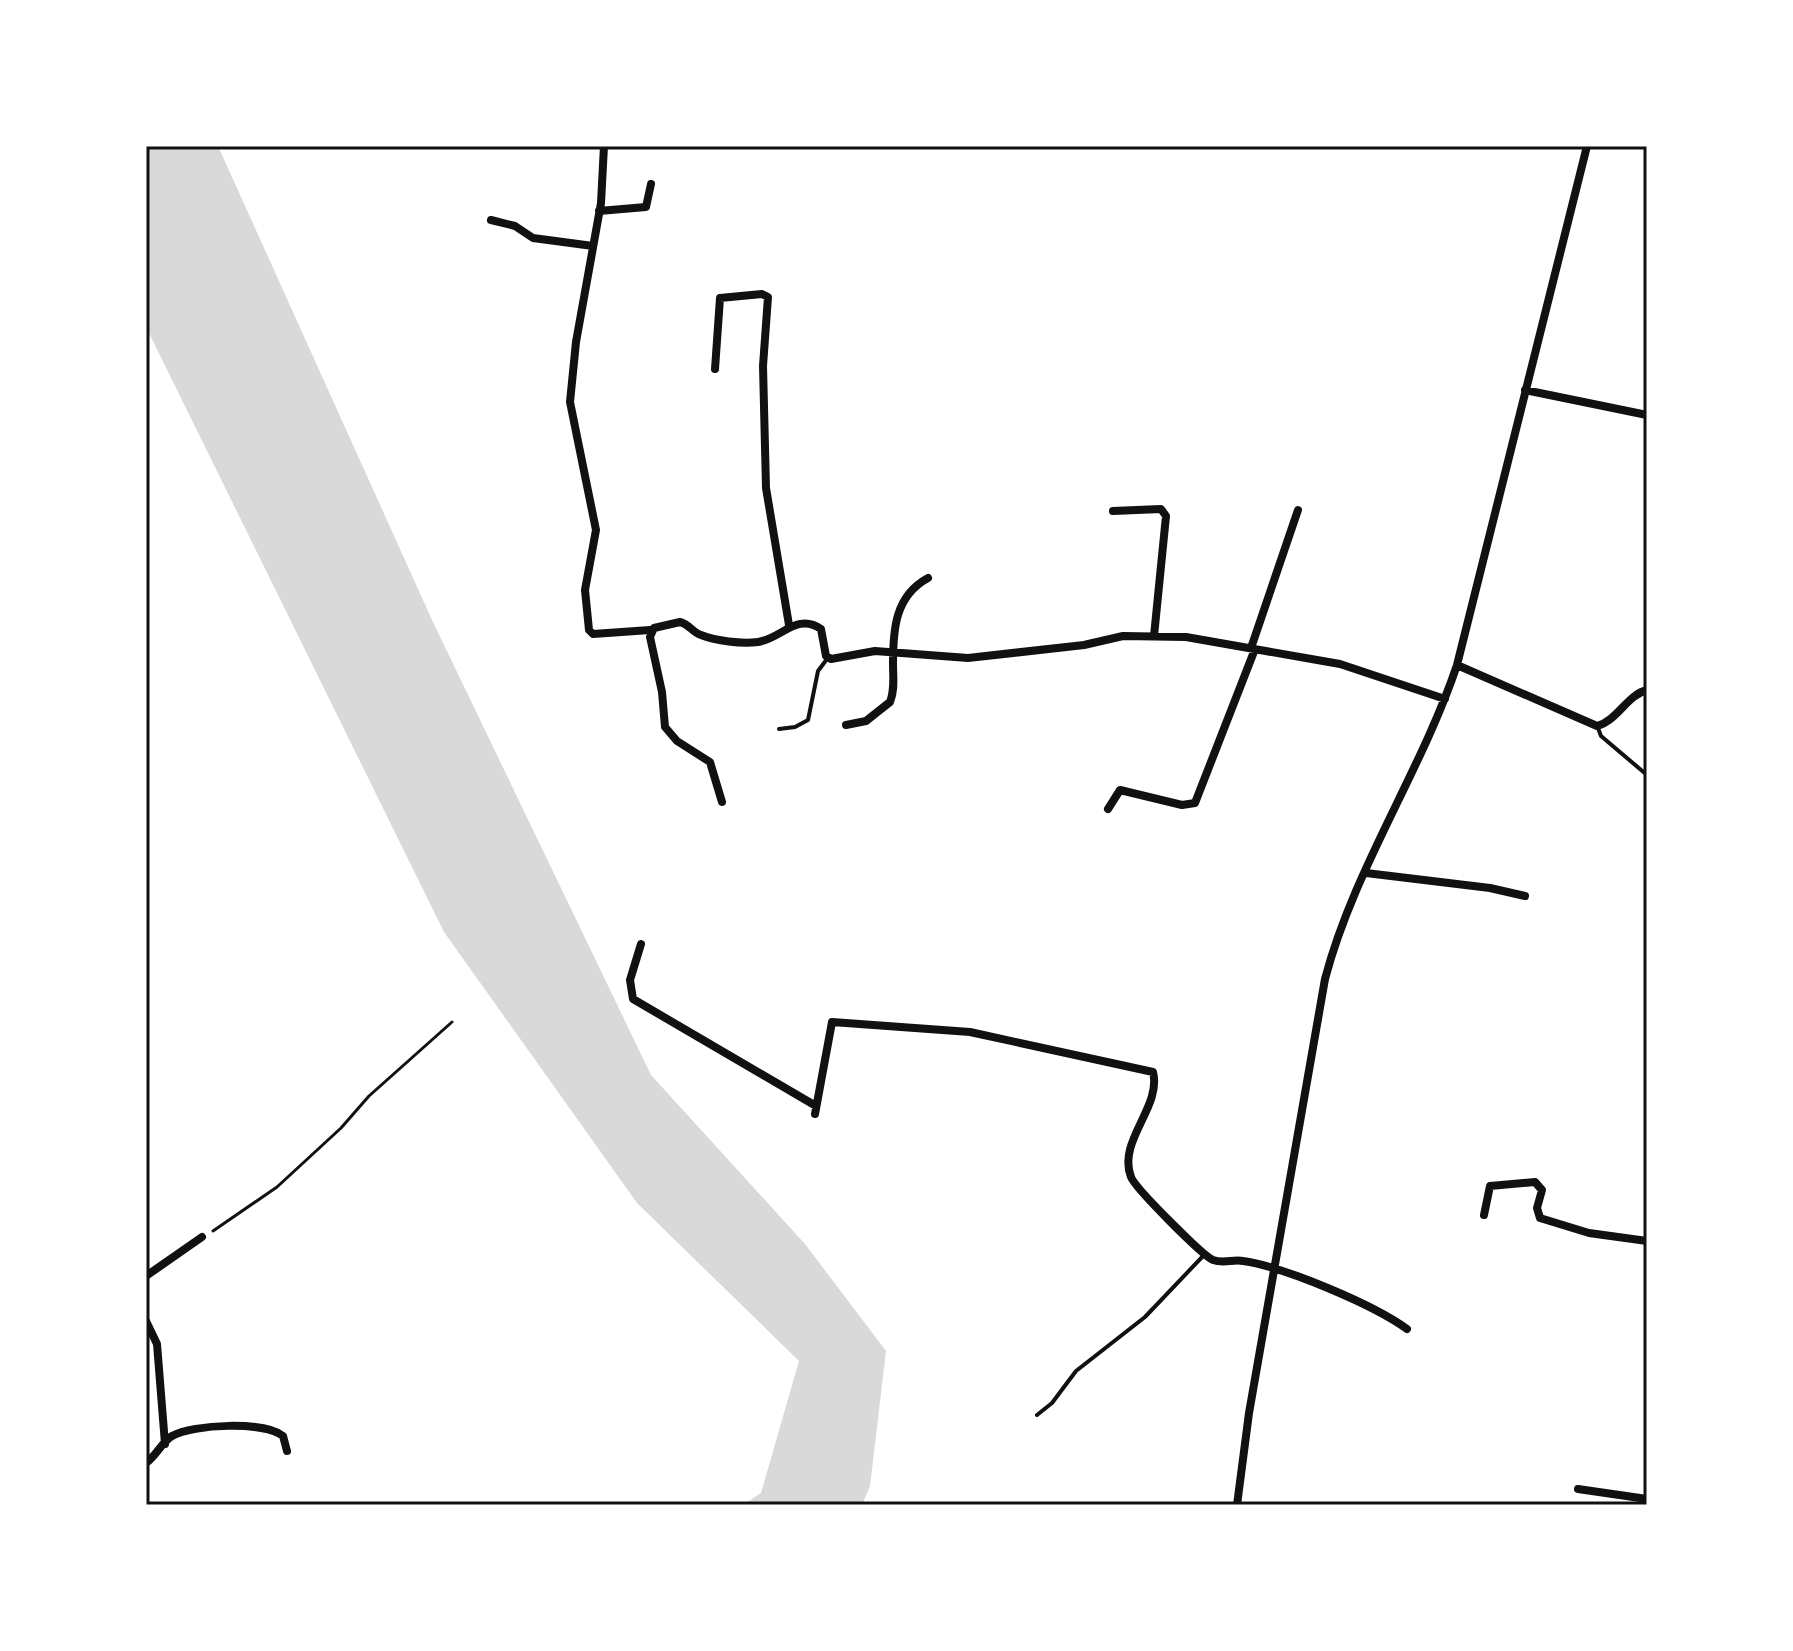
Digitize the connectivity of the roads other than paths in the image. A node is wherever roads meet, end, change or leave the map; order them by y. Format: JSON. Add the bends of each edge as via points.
{"nodes":[{"id":1,"x":604,"y":146,"type":"edge"},
{"id":2,"x":1587,"y":146,"type":"edge"},
{"id":3,"x":651,"y":184,"type":"dead end"},
{"id":4,"x":599,"y":211,"type":"junction"},
{"id":5,"x":491,"y":220,"type":"dead end"},
{"id":6,"x":593,"y":246,"type":"junction"},
{"id":7,"x":715,"y":369,"type":"dead end"},
{"id":8,"x":1525,"y":390,"type":"junction"},
{"id":9,"x":1647,"y":415,"type":"edge"},
{"id":10,"x":1298,"y":510,"type":"dead end"},
{"id":11,"x":1113,"y":511,"type":"dead end"},
{"id":12,"x":928,"y":578,"type":"dead end"},
{"id":13,"x":789,"y":625,"type":"junction"},
{"id":14,"x":650,"y":630,"type":"junction"},
{"id":15,"x":1154,"y":636,"type":"junction"},
{"id":16,"x":1253,"y":648,"type":"junction"},
{"id":17,"x":893,"y":652,"type":"junction"},
{"id":18,"x":827,"y":659,"type":"junction"},
{"id":19,"x":1457,"y":665,"type":"junction"},
{"id":20,"x":1647,"y":690,"type":"edge"},
{"id":21,"x":1445,"y":699,"type":"junction"},
{"id":22,"x":846,"y":725,"type":"dead end"},
{"id":23,"x":1597,"y":726,"type":"junction"},
{"id":24,"x":779,"y":729,"type":"dead end"},
{"id":25,"x":1647,"y":775,"type":"edge"},
{"id":26,"x":722,"y":802,"type":"dead end"},
{"id":27,"x":1108,"y":809,"type":"dead end"},
{"id":28,"x":1366,"y":873,"type":"junction"},
{"id":29,"x":1525,"y":896,"type":"dead end"},
{"id":30,"x":641,"y":944,"type":"dead end"},
{"id":31,"x":1484,"y":1215,"type":"dead end"},
{"id":32,"x":202,"y":1237,"type":"road end"},
{"id":33,"x":1647,"y":1241,"type":"edge"},
{"id":34,"x":1204,"y":1255,"type":"junction"},
{"id":35,"x":1274,"y":1270,"type":"junction"},
{"id":36,"x":146,"y":1276,"type":"edge"},
{"id":37,"x":146,"y":1321,"type":"edge"},
{"id":38,"x":1407,"y":1329,"type":"dead end"},
{"id":39,"x":1037,"y":1415,"type":"dead end"},
{"id":40,"x":165,"y":1444,"type":"junction"},
{"id":41,"x":287,"y":1451,"type":"dead end"},
{"id":42,"x":146,"y":1463,"type":"edge"},
{"id":43,"x":1578,"y":1489,"type":"dead end"},
{"id":44,"x":1647,"y":1499,"type":"edge"},
{"id":45,"x":1237,"y":1505,"type":"edge"}],
"edges":[{"from":1,"to":4,"type":"street"},
{"from":2,"to":8,"type":"street"},
{"from":3,"to":4,"type":"street","via":[[646,207]]},
{"from":4,"to":6,"type":"street"},
{"from":5,"to":6,"type":"street","via":[[533,238]]},
{"from":6,"to":14,"type":"street","via":[[570,402],[596,530],[585,603],[593,634]]},
{"from":7,"to":13,"type":"street","via":[[720,298],[768,297],[763,366],[766,488]]},
{"from":8,"to":9,"type":"street"},
{"from":8,"to":19,"type":"street"},
{"from":10,"to":16,"type":"street"},
{"from":11,"to":15,"type":"street","via":[[1161,509],[1166,516]]},
{"from":12,"to":17,"type":"street","via":[[903,597]]},
{"from":13,"to":14,"type":"street","via":[[759,642],[708,638],[680,622]]},
{"from":13,"to":18,"type":"street","via":[[818,626]]},
{"from":14,"to":26,"type":"street","via":[[665,727],[710,762]]},
{"from":15,"to":16,"type":"street"},
{"from":15,"to":17,"type":"street","via":[[968,658]]},
{"from":16,"to":21,"type":"street","via":[[1340,664]]},
{"from":16,"to":27,"type":"street","via":[[1195,803],[1182,805],[1120,790]]},
{"from":17,"to":18,"type":"street"},
{"from":17,"to":22,"type":"street","via":[[890,702],[866,721]]},
{"from":18,"to":24,"type":"lane","via":[[818,671],[808,720]]},
{"from":19,"to":21,"type":"street"},
{"from":19,"to":23,"type":"street"},
{"from":20,"to":23,"type":"street"},
{"from":21,"to":28,"type":"street"},
{"from":23,"to":25,"type":"lane","via":[[1601,736]]},
{"from":28,"to":29,"type":"street"},
{"from":28,"to":35,"type":"street","via":[[1325,979]]},
{"from":30,"to":34,"type":"street","via":[[630,980],[633,999],[816,1110],[832,1022],[970,1032],[1153,1072],[1152,1095],[1137,1127],[1130,1174]]},
{"from":31,"to":33,"type":"street","via":[[1490,1186],[1535,1182],[1542,1190],[1540,1218],[1589,1233]]},
{"from":32,"to":36,"type":"street"},
{"from":34,"to":35,"type":"street"},
{"from":34,"to":39,"type":"lane","via":[[1145,1317],[1076,1371]]},
{"from":35,"to":38,"type":"street","via":[[1377,1308]]},
{"from":35,"to":45,"type":"street"},
{"from":37,"to":40,"type":"street","via":[[157,1344]]},
{"from":40,"to":41,"type":"street","via":[[182,1433],[261,1426],[283,1436]]},
{"from":40,"to":42,"type":"street"},
{"from":43,"to":44,"type":"street"}]}
